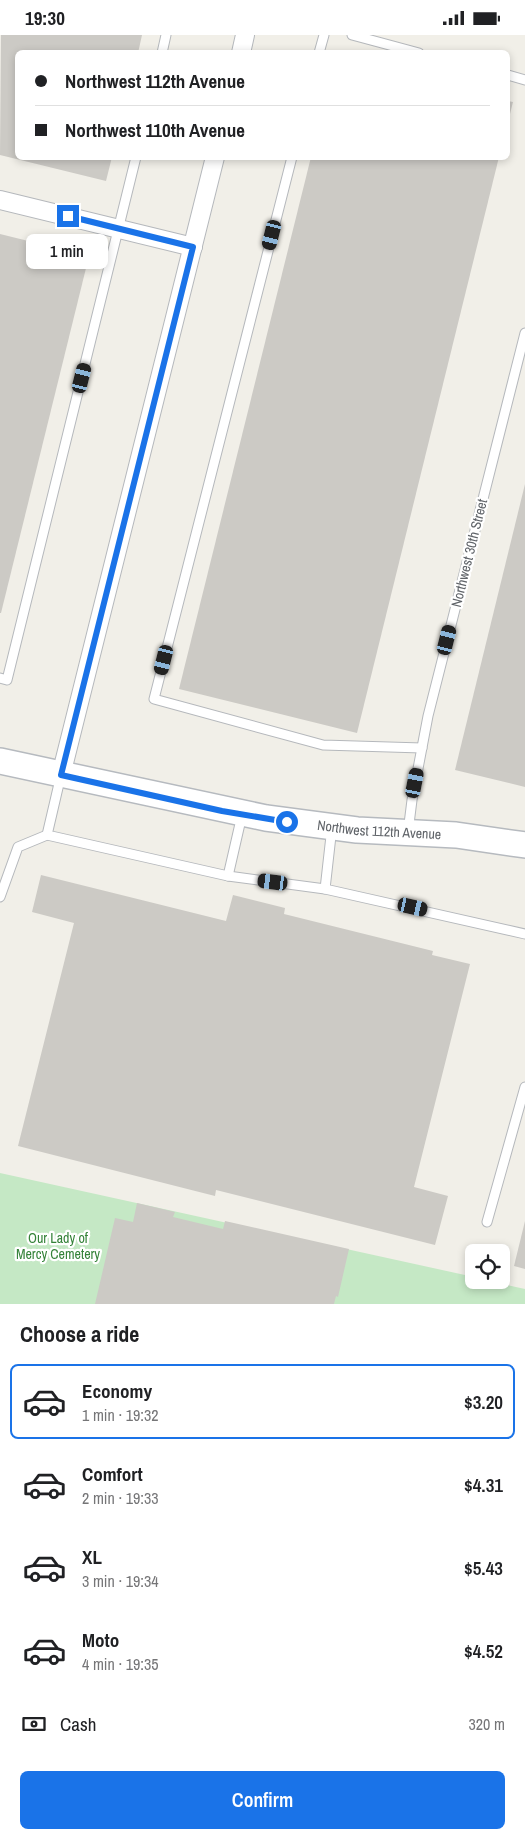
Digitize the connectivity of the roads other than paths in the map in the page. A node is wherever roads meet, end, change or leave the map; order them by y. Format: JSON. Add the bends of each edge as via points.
{"nodes":[{"id":1,"x":166,"y":35,"type":"edge"},
{"id":2,"x":245,"y":35,"type":"edge"},
{"id":3,"x":324,"y":35,"type":"edge"},
{"id":4,"x":352,"y":35,"type":"edge"},
{"id":5,"x":163,"y":50,"type":"edge"},
{"id":6,"x":242,"y":50,"type":"edge"},
{"id":7,"x":320,"y":50,"type":"edge"},
{"id":8,"x":408,"y":50,"type":"edge"},
{"id":9,"x":510,"y":76,"type":"edge"},
{"id":10,"x":525,"y":80,"type":"edge"},
{"id":11,"x":135,"y":160,"type":"edge"},
{"id":12,"x":214,"y":160,"type":"edge"},
{"id":13,"x":291,"y":160,"type":"edge"},
{"id":14,"x":0,"y":200,"type":"edge"},
{"id":15,"x":120,"y":227,"type":"junction"},
{"id":16,"x":193,"y":247,"type":"junction"},
{"id":17,"x":525,"y":333,"type":"edge"},
{"id":18,"x":0,"y":678,"type":"edge"},
{"id":19,"x":422,"y":748,"type":"junction"},
{"id":20,"x":0,"y":761,"type":"edge"},
{"id":21,"x":61,"y":775,"type":"junction"},
{"id":22,"x":242,"y":814,"type":"junction"},
{"id":23,"x":332,"y":827,"type":"junction"},
{"id":24,"x":408,"y":833,"type":"junction"},
{"id":25,"x":47,"y":835,"type":"junction"},
{"id":26,"x":525,"y":845,"type":"edge"},
{"id":27,"x":228,"y":876,"type":"junction"},
{"id":28,"x":325,"y":889,"type":"junction"},
{"id":29,"x":0,"y":897,"type":"edge"},
{"id":30,"x":525,"y":934,"type":"edge"},
{"id":31,"x":525,"y":1087,"type":"edge"},
{"id":32,"x":487,"y":1222,"type":"dead end"}],
"edges":[{"from":1,"to":5,"type":"lane"},
{"from":2,"to":6,"type":"street"},
{"from":3,"to":7,"type":"lane"},
{"from":4,"to":8,"type":"lane"},
{"from":9,"to":10,"type":"lane"},
{"from":11,"to":15,"type":"lane"},
{"from":12,"to":16,"type":"street"},
{"from":13,"to":19,"type":"lane","via":[[154,699],[323,745]]},
{"from":14,"to":15,"type":"street"},
{"from":15,"to":16,"type":"street"},
{"from":15,"to":18,"type":"lane","via":[[7,680]]},
{"from":16,"to":21,"type":"street"},
{"from":17,"to":19,"type":"lane","name":"Northwest 30th Street"},
{"from":19,"to":24,"type":"lane","name":"Northwest 30th Street"},
{"from":20,"to":21,"type":"street","name":"Northwest 112th Avenue"},
{"from":21,"to":22,"type":"street","name":"Northwest 112th Avenue"},
{"from":21,"to":25,"type":"lane"},
{"from":22,"to":23,"type":"street","name":"Northwest 112th Avenue"},
{"from":22,"to":27,"type":"lane"},
{"from":23,"to":24,"type":"street","name":"Northwest 112th Avenue"},
{"from":23,"to":28,"type":"lane"},
{"from":24,"to":26,"type":"street","name":"Northwest 112th Avenue","via":[[456,835]]},
{"from":25,"to":27,"type":"lane"},
{"from":25,"to":29,"type":"lane","via":[[18,847]]},
{"from":27,"to":28,"type":"lane"},
{"from":28,"to":30,"type":"lane"},
{"from":31,"to":32,"type":"lane"}]}
